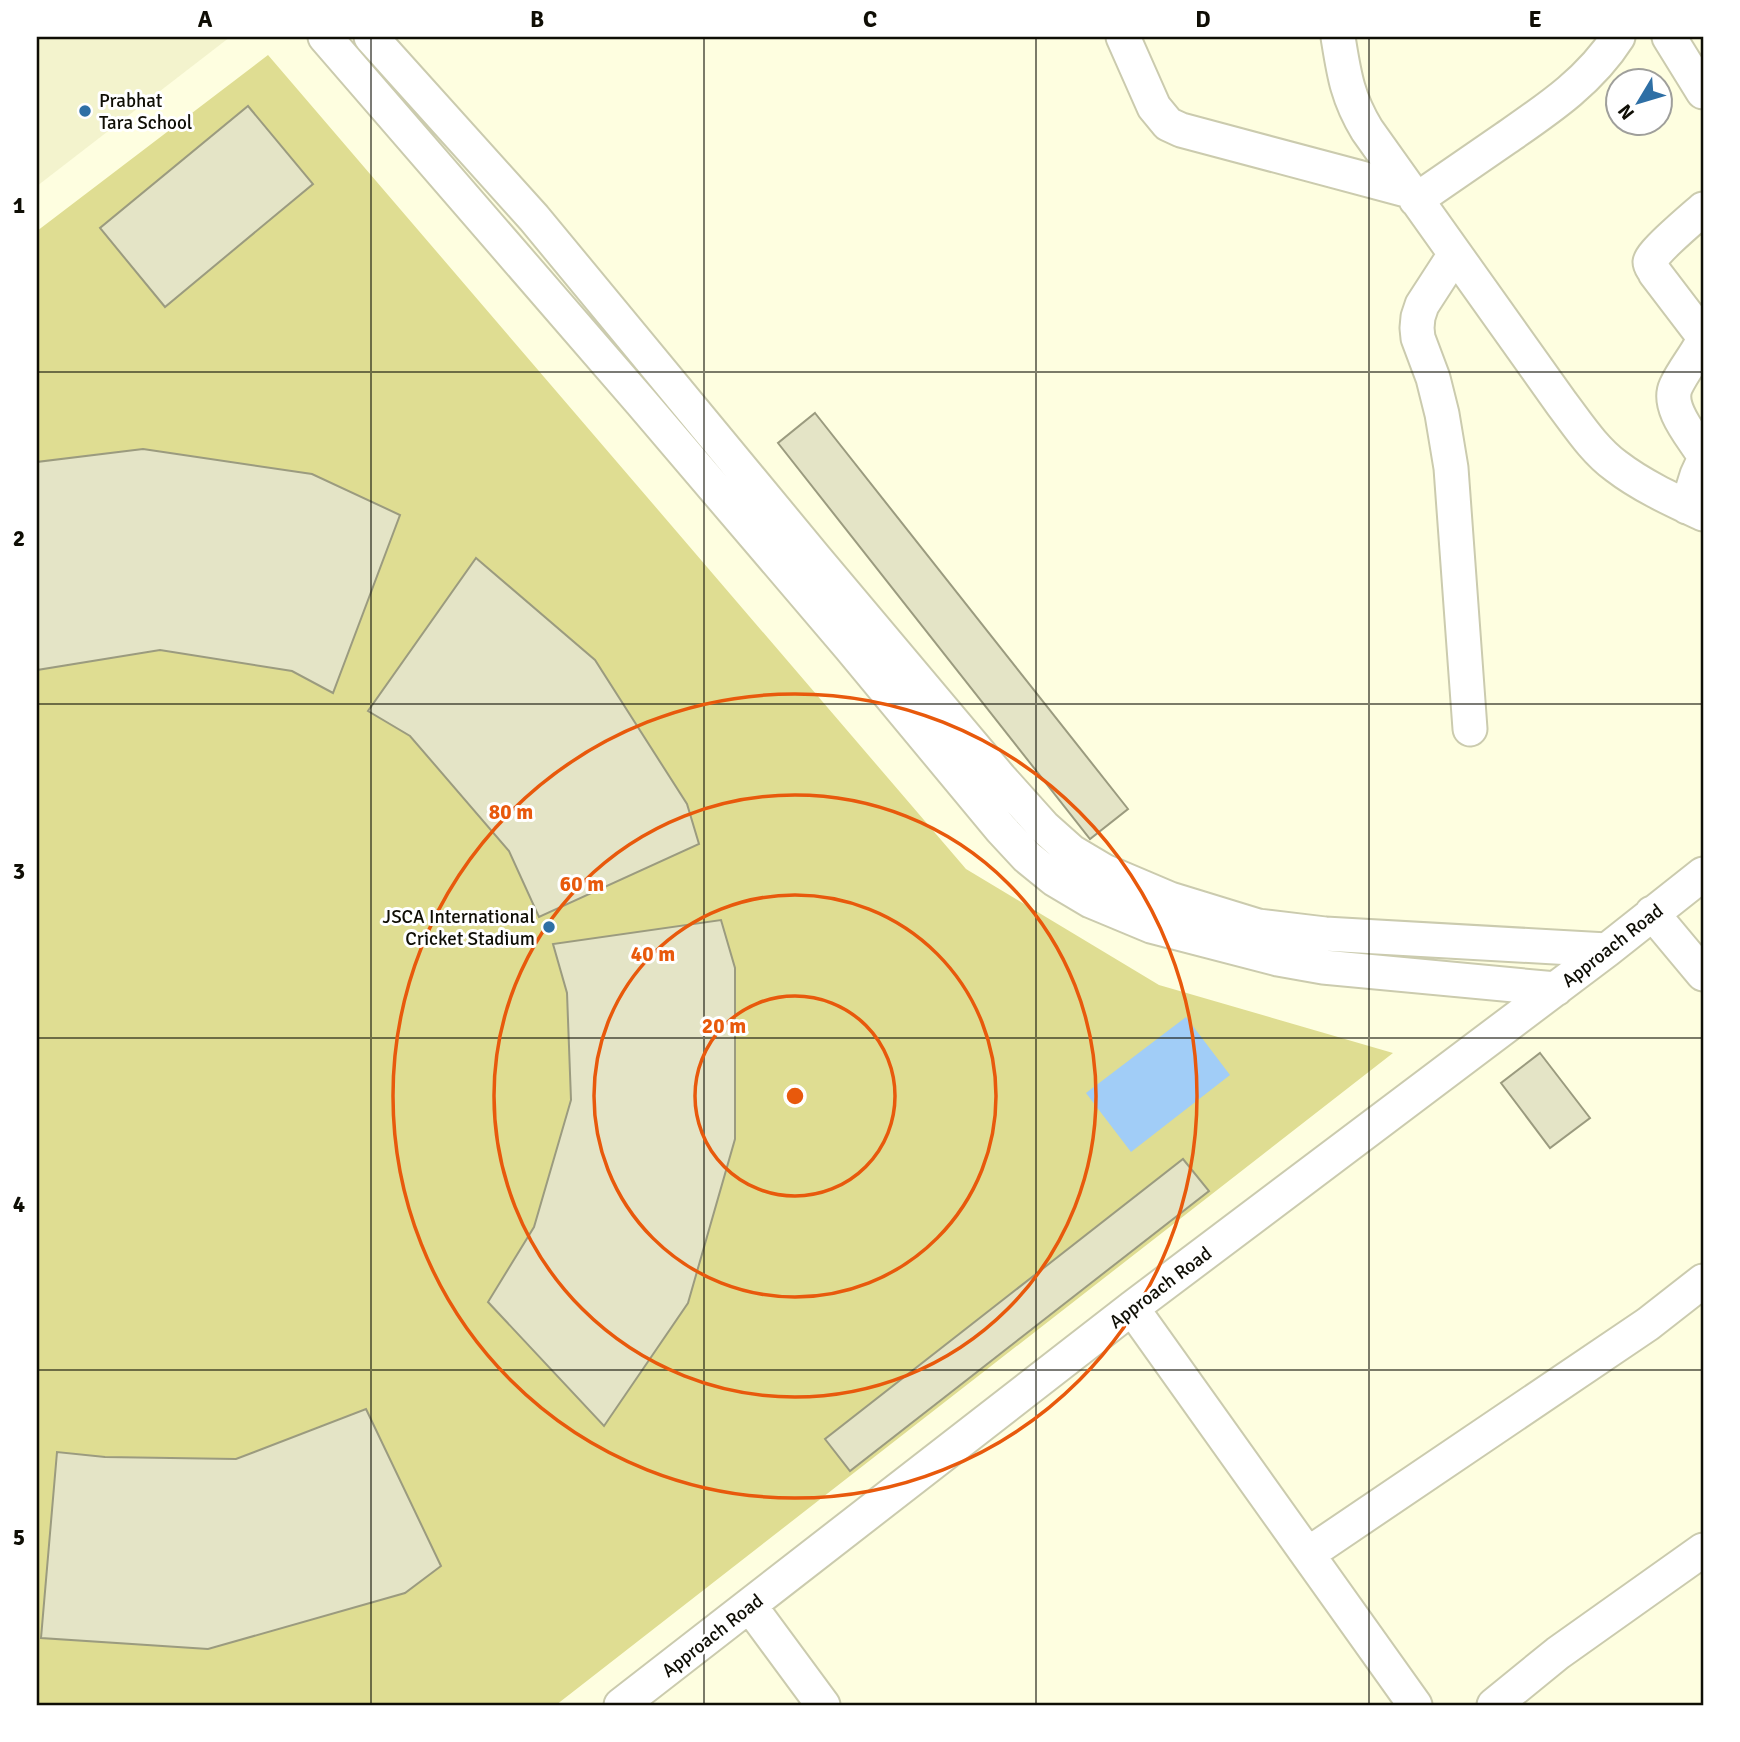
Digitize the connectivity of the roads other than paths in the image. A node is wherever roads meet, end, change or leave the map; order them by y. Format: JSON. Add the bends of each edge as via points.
{"nodes":[{"id":1,"x":325,"y":37,"type":"edge"},
{"id":2,"x":371,"y":37,"type":"edge"},
{"id":3,"x":1124,"y":37,"type":"edge"},
{"id":4,"x":1338,"y":37,"type":"edge"},
{"id":5,"x":1618,"y":37,"type":"edge"},
{"id":6,"x":1669,"y":37,"type":"edge"},
{"id":7,"x":1703,"y":92,"type":"edge"},
{"id":8,"x":1413,"y":195,"type":"junction"},
{"id":9,"x":1703,"y":209,"type":"edge"},
{"id":10,"x":1455,"y":254,"type":"junction"},
{"id":11,"x":1703,"y":454,"type":"edge"},
{"id":12,"x":1703,"y":462,"type":"edge"},
{"id":13,"x":1695,"y":510,"type":"edge"},
{"id":14,"x":1470,"y":729,"type":"dead end"},
{"id":15,"x":1703,"y":874,"type":"edge"},
{"id":16,"x":1653,"y":913,"type":"junction"},
{"id":17,"x":1607,"y":950,"type":"junction"},
{"id":18,"x":1703,"y":974,"type":"edge"},
{"id":19,"x":1556,"y":989,"type":"junction"},
{"id":20,"x":1703,"y":1281,"type":"edge"},
{"id":21,"x":1132,"y":1308,"type":"junction"},
{"id":22,"x":1703,"y":1550,"type":"edge"},
{"id":23,"x":1308,"y":1554,"type":"junction"},
{"id":24,"x":750,"y":1606,"type":"junction"},
{"id":25,"x":621,"y":1705,"type":"edge"},
{"id":26,"x":824,"y":1705,"type":"edge"},
{"id":27,"x":1415,"y":1705,"type":"edge"},
{"id":28,"x":1494,"y":1705,"type":"edge"}],
"edges":[{"from":1,"to":19,"type":"street","via":[[832,625],[1001,829],[1054,879],[1091,901],[1151,926],[1278,959]]},
{"from":2,"to":17,"type":"street","via":[[534,218],[1000,778],[1072,852],[1170,899],[1258,926]]},
{"from":3,"to":8,"type":"street","via":[[1154,107],[1168,124]]},
{"from":4,"to":8,"type":"street","via":[[1355,111]]},
{"from":5,"to":8,"type":"street","via":[[1593,70],[1553,106]]},
{"from":6,"to":7,"type":"street"},
{"from":8,"to":10,"type":"street"},
{"from":9,"to":11,"type":"street","via":[[1650,263],[1702,338],[1672,396],[1678,415]]},
{"from":10,"to":13,"type":"street","via":[[1590,441],[1614,465]]},
{"from":10,"to":14,"type":"street","via":[[1422,305],[1417,328],[1442,414],[1451,468]]},
{"from":12,"to":13,"type":"street","via":[[1697,475]]},
{"from":15,"to":16,"type":"street","name":"Approach Road"},
{"from":16,"to":17,"type":"street","name":"Approach Road"},
{"from":16,"to":18,"type":"street"},
{"from":17,"to":19,"type":"street","name":"Approach Road"},
{"from":19,"to":21,"type":"street","name":"Approach Road"},
{"from":20,"to":23,"type":"street","via":[[1648,1324]]},
{"from":21,"to":23,"type":"street"},
{"from":21,"to":24,"type":"street","name":"Approach Road"},
{"from":22,"to":28,"type":"street","via":[[1558,1653]]},
{"from":23,"to":27,"type":"street"},
{"from":24,"to":25,"type":"street","name":"Approach Road"},
{"from":24,"to":26,"type":"street"}]}
